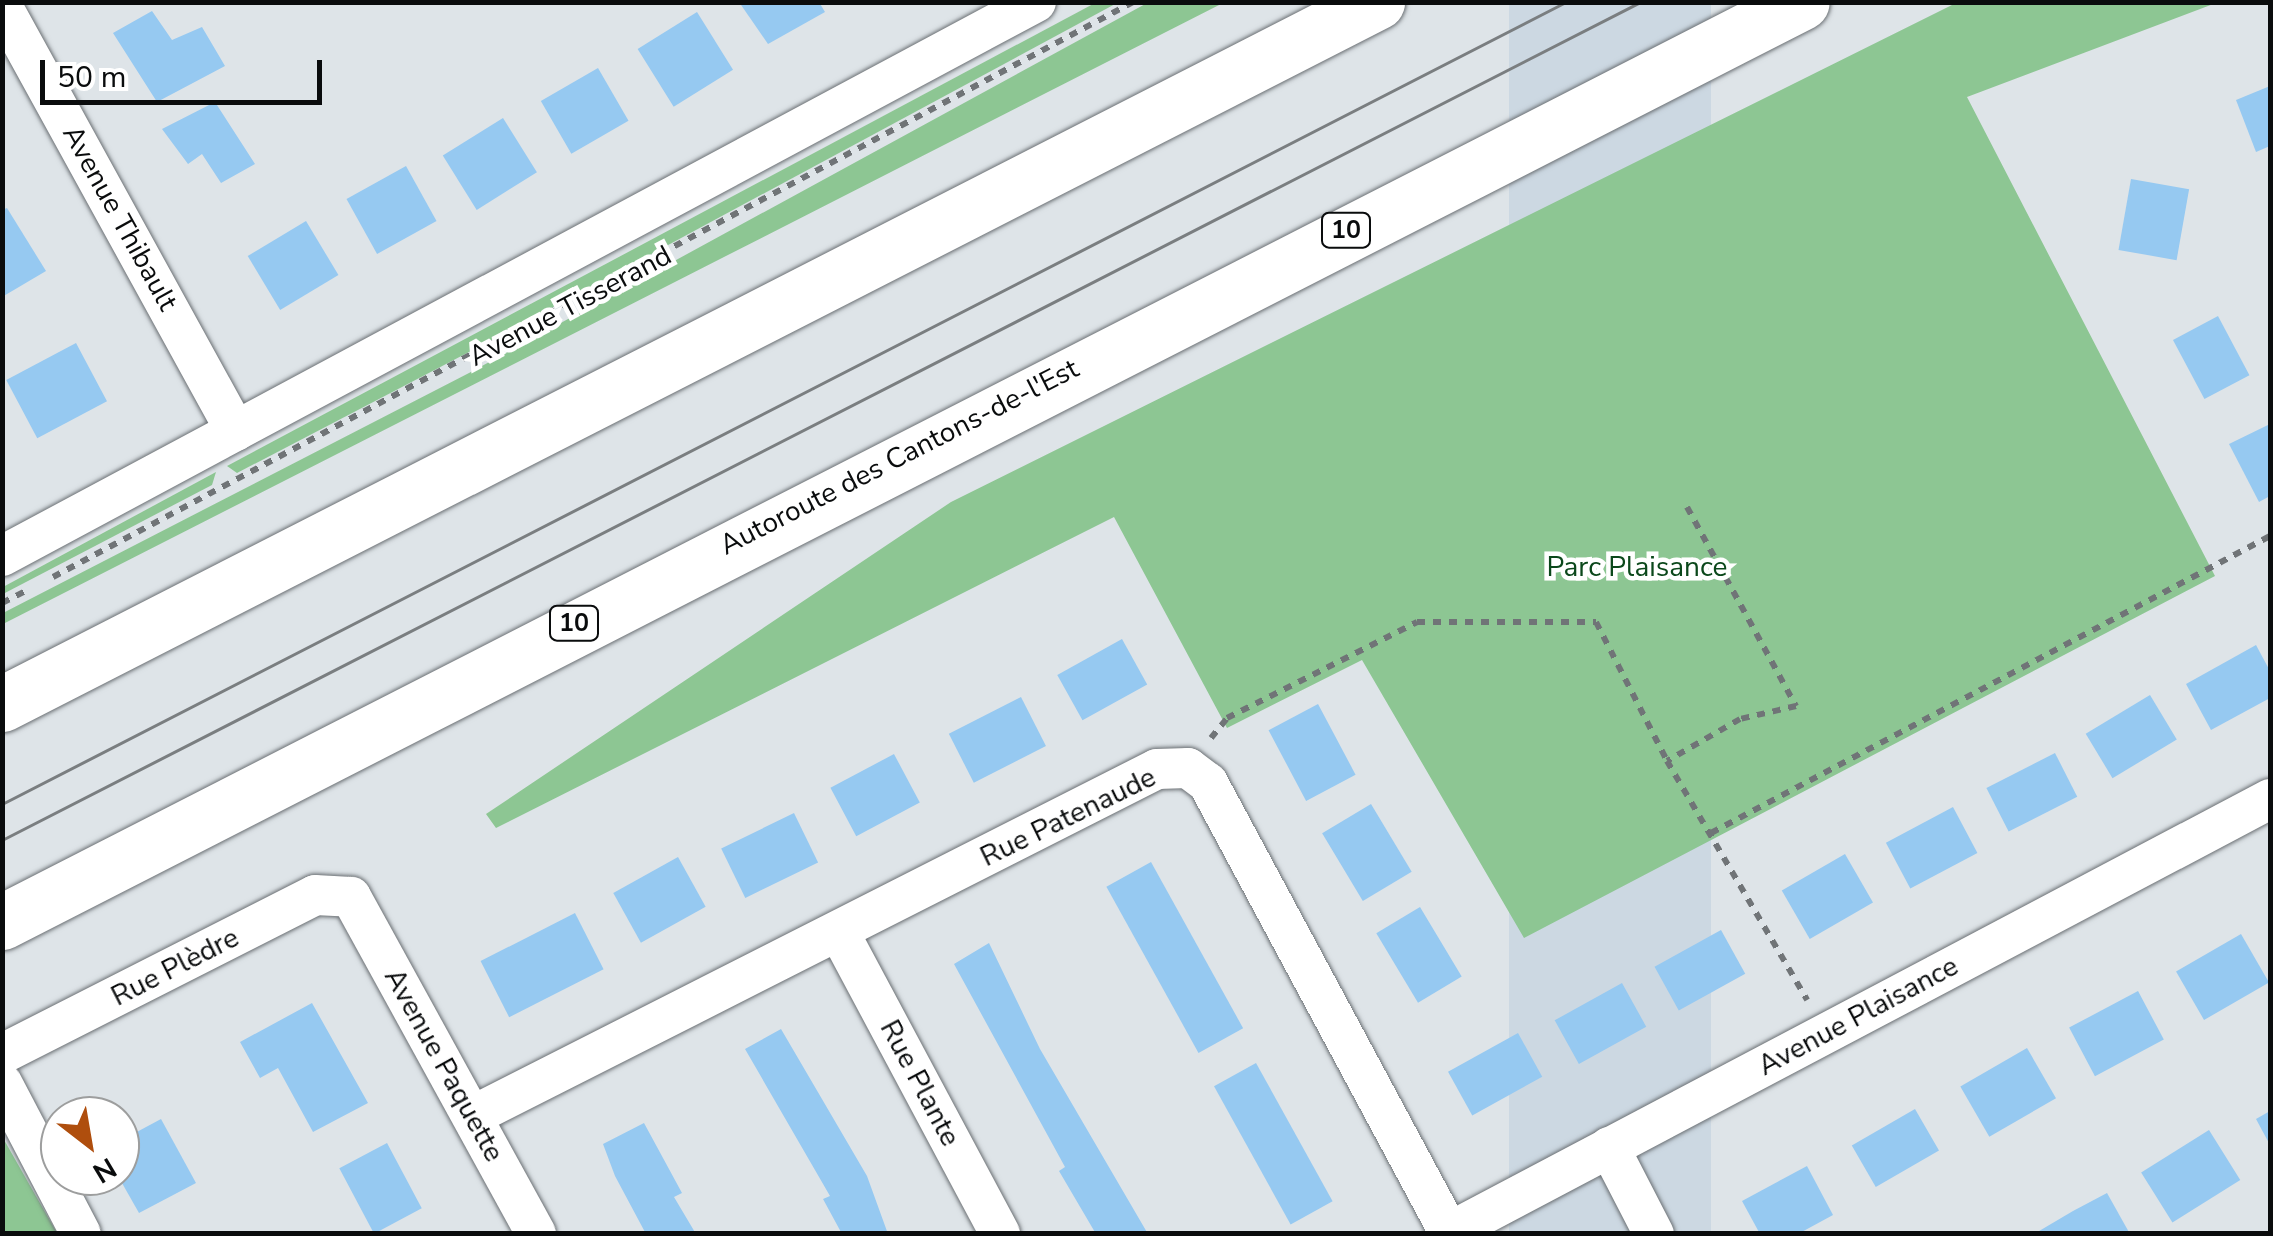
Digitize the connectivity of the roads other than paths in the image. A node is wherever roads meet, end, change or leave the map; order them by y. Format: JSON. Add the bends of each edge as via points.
{"nodes":[{"id":1,"x":1036,"y":2,"type":"edge"},
{"id":2,"x":1378,"y":2,"type":"edge"},
{"id":3,"x":1802,"y":2,"type":"edge"},
{"id":4,"x":2,"y":6,"type":"edge"},
{"id":5,"x":236,"y":431,"type":"junction"},
{"id":6,"x":2,"y":556,"type":"edge"},
{"id":7,"x":2,"y":704,"type":"edge"},
{"id":8,"x":2270,"y":798,"type":"edge"},
{"id":9,"x":351,"y":897,"type":"joint"},
{"id":10,"x":2,"y":922,"type":"edge"},
{"id":11,"x":839,"y":932,"type":"junction"},
{"id":12,"x":2,"y":1054,"type":"edge"},
{"id":13,"x":2,"y":1082,"type":"edge"},
{"id":14,"x":472,"y":1116,"type":"junction"},
{"id":15,"x":1609,"y":1147,"type":"junction"},
{"id":16,"x":1448,"y":1232,"type":"edge"},
{"id":17,"x":82,"y":1234,"type":"edge"},
{"id":18,"x":536,"y":1234,"type":"edge"},
{"id":19,"x":1000,"y":1234,"type":"edge"},
{"id":20,"x":1654,"y":1234,"type":"edge"}],
"edges":[{"from":1,"to":5,"type":"street","name":"Avenue Tisserand"},
{"from":2,"to":7,"type":"highway"},
{"from":3,"to":10,"type":"highway","name":"Autoroute des Cantons-de-l'Est","number":"10"},
{"from":4,"to":5,"type":"street","name":"Avenue Thibault"},
{"from":5,"to":6,"type":"street","name":"Avenue Tisserand"},
{"from":8,"to":15,"type":"street","name":"Avenue Plaisance"},
{"from":9,"to":12,"type":"street","name":"Rue Plèdre","via":[[315,895]]},
{"from":9,"to":14,"type":"street","name":"Avenue Paquette"},
{"from":11,"to":14,"type":"street","name":"Rue Patenaude"},
{"from":11,"to":16,"type":"street","name":"Rue Patenaude","via":[[1158,769],[1188,768],[1208,783]]},
{"from":11,"to":19,"type":"street","name":"Rue Plante"},
{"from":13,"to":17,"type":"street"},
{"from":14,"to":18,"type":"street","name":"Avenue Paquette"},
{"from":15,"to":16,"type":"street","name":"Avenue Plaisance"},
{"from":15,"to":20,"type":"street"}]}
